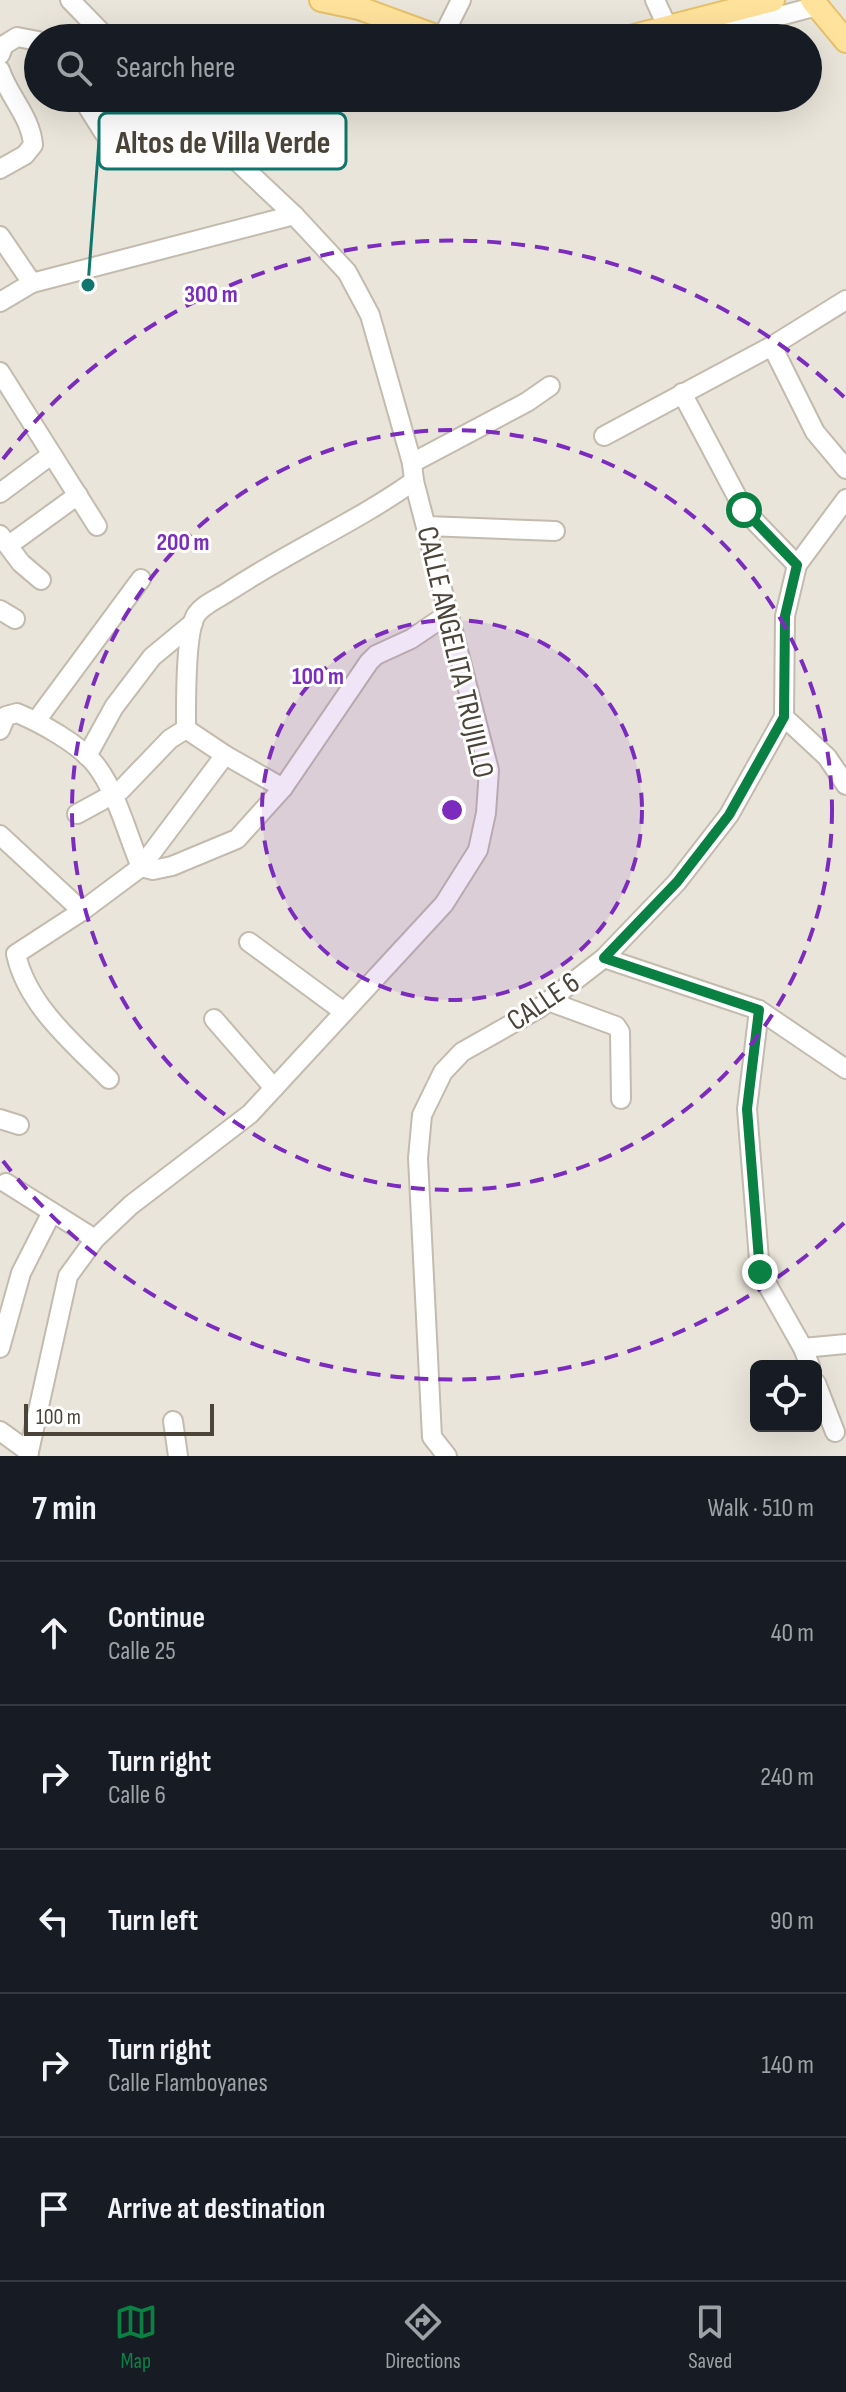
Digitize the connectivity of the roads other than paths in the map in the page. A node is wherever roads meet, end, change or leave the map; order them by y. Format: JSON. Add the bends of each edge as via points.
{"nodes":[{"id":1,"x":70,"y":0,"type":"edge"},
{"id":2,"x":321,"y":0,"type":"edge"},
{"id":3,"x":461,"y":0,"type":"edge"},
{"id":4,"x":655,"y":0,"type":"edge"},
{"id":5,"x":773,"y":0,"type":"edge"},
{"id":6,"x":815,"y":3,"type":"edge"},
{"id":7,"x":93,"y":24,"type":"edge"},
{"id":8,"x":403,"y":24,"type":"edge"},
{"id":9,"x":449,"y":24,"type":"edge"},
{"id":10,"x":666,"y":24,"type":"edge"},
{"id":11,"x":675,"y":24,"type":"edge"},
{"id":12,"x":748,"y":24,"type":"edge"},
{"id":13,"x":24,"y":38,"type":"edge"},
{"id":14,"x":846,"y":41,"type":"edge"},
{"id":15,"x":0,"y":55,"type":"edge"},
{"id":16,"x":0,"y":70,"type":"edge"},
{"id":17,"x":91,"y":112,"type":"edge"},
{"id":18,"x":185,"y":112,"type":"edge"},
{"id":19,"x":104,"y":133,"type":"dead end"},
{"id":20,"x":0,"y":169,"type":"edge"},
{"id":21,"x":294,"y":215,"type":"junction"},
{"id":22,"x":0,"y":236,"type":"edge"},
{"id":23,"x":32,"y":283,"type":"junction"},
{"id":24,"x":0,"y":302,"type":"edge"},
{"id":25,"x":844,"y":306,"type":"edge"},
{"id":26,"x":772,"y":346,"type":"junction"},
{"id":27,"x":0,"y":372,"type":"edge"},
{"id":28,"x":550,"y":386,"type":"dead end"},
{"id":29,"x":682,"y":393,"type":"junction"},
{"id":30,"x":604,"y":436,"type":"dead end"},
{"id":31,"x":51,"y":455,"type":"junction"},
{"id":32,"x":846,"y":469,"type":"edge"},
{"id":33,"x":413,"y":472,"type":"junction"},
{"id":34,"x":0,"y":493,"type":"edge"},
{"id":35,"x":78,"y":495,"type":"junction"},
{"id":36,"x":846,"y":499,"type":"edge"},
{"id":37,"x":97,"y":526,"type":"dead end"},
{"id":38,"x":427,"y":526,"type":"junction"},
{"id":39,"x":555,"y":531,"type":"dead end"},
{"id":40,"x":5,"y":540,"type":"edge"},
{"id":41,"x":797,"y":565,"type":"junction"},
{"id":42,"x":141,"y":579,"type":"dead end"},
{"id":43,"x":41,"y":580,"type":"dead end"},
{"id":44,"x":448,"y":614,"type":"junction"},
{"id":45,"x":193,"y":623,"type":"junction"},
{"id":46,"x":784,"y":717,"type":"junction"},
{"id":47,"x":36,"y":721,"type":"junction"},
{"id":48,"x":186,"y":729,"type":"junction"},
{"id":49,"x":0,"y":730,"type":"edge"},
{"id":50,"x":225,"y":755,"type":"junction"},
{"id":51,"x":87,"y":756,"type":"junction"},
{"id":52,"x":846,"y":785,"type":"edge"},
{"id":53,"x":283,"y":788,"type":"junction"},
{"id":54,"x":112,"y":795,"type":"junction"},
{"id":55,"x":77,"y":814,"type":"dead end"},
{"id":56,"x":0,"y":835,"type":"edge"},
{"id":57,"x":141,"y":867,"type":"junction"},
{"id":58,"x":82,"y":911,"type":"junction"},
{"id":59,"x":249,"y":942,"type":"dead end"},
{"id":60,"x":8,"y":955,"type":"edge"},
{"id":61,"x":604,"y":958,"type":"junction"},
{"id":62,"x":548,"y":1001,"type":"junction"},
{"id":63,"x":759,"y":1010,"type":"junction"},
{"id":64,"x":344,"y":1012,"type":"junction"},
{"id":65,"x":214,"y":1019,"type":"dead end"},
{"id":66,"x":846,"y":1069,"type":"edge"},
{"id":67,"x":109,"y":1079,"type":"dead end"},
{"id":68,"x":274,"y":1088,"type":"junction"},
{"id":69,"x":621,"y":1099,"type":"dead end"},
{"id":70,"x":0,"y":1119,"type":"edge"},
{"id":71,"x":19,"y":1125,"type":"dead end"},
{"id":72,"x":6,"y":1183,"type":"dead end"},
{"id":73,"x":52,"y":1212,"type":"junction"},
{"id":74,"x":95,"y":1239,"type":"junction"},
{"id":75,"x":846,"y":1344,"type":"edge"},
{"id":76,"x":0,"y":1348,"type":"edge"},
{"id":77,"x":803,"y":1348,"type":"junction"},
{"id":78,"x":808,"y":1360,"type":"edge"},
{"id":79,"x":822,"y":1398,"type":"edge"},
{"id":80,"x":173,"y":1421,"type":"dead end"},
{"id":81,"x":0,"y":1431,"type":"edge"},
{"id":82,"x":835,"y":1432,"type":"dead end"},
{"id":83,"x":28,"y":1454,"type":"edge"},
{"id":84,"x":178,"y":1456,"type":"edge"},
{"id":85,"x":447,"y":1456,"type":"edge"}],
"edges":[{"from":1,"to":7,"type":"street"},
{"from":2,"to":8,"type":"main road"},
{"from":3,"to":9,"type":"street"},
{"from":4,"to":10,"type":"street"},
{"from":5,"to":11,"type":"main road"},
{"from":6,"to":12,"type":"street"},
{"from":6,"to":14,"type":"main road"},
{"from":13,"to":15,"type":"street","via":[[4,45]]},
{"from":16,"to":20,"type":"street","via":[[32,131],[33,145]]},
{"from":17,"to":19,"type":"street"},
{"from":18,"to":21,"type":"street","name":"CALLE ANGELITA TRUJILLO"},
{"from":21,"to":23,"type":"street"},
{"from":21,"to":33,"type":"street","name":"CALLE ANGELITA TRUJILLO","via":[[347,272],[370,315]]},
{"from":22,"to":23,"type":"street"},
{"from":23,"to":24,"type":"street"},
{"from":25,"to":26,"type":"street"},
{"from":26,"to":29,"type":"street"},
{"from":26,"to":32,"type":"street","via":[[815,432]]},
{"from":27,"to":31,"type":"street"},
{"from":28,"to":33,"type":"street"},
{"from":29,"to":30,"type":"street"},
{"from":29,"to":41,"type":"street","via":[[744,510]]},
{"from":31,"to":34,"type":"street"},
{"from":31,"to":35,"type":"street"},
{"from":33,"to":38,"type":"street","name":"CALLE ANGELITA TRUJILLO"},
{"from":33,"to":45,"type":"street","via":[[384,502],[242,583],[198,612]]},
{"from":35,"to":37,"type":"street"},
{"from":35,"to":40,"type":"street"},
{"from":36,"to":41,"type":"street","name":"CALLE 6"},
{"from":38,"to":39,"type":"street"},
{"from":38,"to":44,"type":"street","name":"CALLE ANGELITA TRUJILLO"},
{"from":40,"to":43,"type":"street"},
{"from":41,"to":46,"type":"street","name":"CALLE 6","via":[[785,616]]},
{"from":42,"to":47,"type":"street"},
{"from":44,"to":53,"type":"street","via":[[369,662]]},
{"from":44,"to":64,"type":"street","name":"CALLE ANGELITA TRUJILLO","via":[[489,770],[478,850],[444,904]]},
{"from":45,"to":48,"type":"street"},
{"from":45,"to":51,"type":"street","via":[[152,657],[114,707]]},
{"from":46,"to":52,"type":"street","via":[[827,757]]},
{"from":46,"to":61,"type":"street","name":"CALLE 6","via":[[729,815],[677,882]]},
{"from":47,"to":49,"type":"street","via":[[11,713]]},
{"from":47,"to":51,"type":"street"},
{"from":48,"to":50,"type":"street"},
{"from":48,"to":54,"type":"street"},
{"from":50,"to":53,"type":"street"},
{"from":50,"to":57,"type":"street"},
{"from":51,"to":54,"type":"street"},
{"from":53,"to":57,"type":"street","via":[[237,839],[172,866]]},
{"from":54,"to":55,"type":"street"},
{"from":54,"to":57,"type":"street"},
{"from":56,"to":58,"type":"street"},
{"from":57,"to":58,"type":"street"},
{"from":58,"to":60,"type":"street"},
{"from":59,"to":64,"type":"street"},
{"from":60,"to":67,"type":"street","via":[[50,1019]]},
{"from":61,"to":62,"type":"street","name":"CALLE 6"},
{"from":61,"to":63,"type":"street"},
{"from":62,"to":69,"type":"street","via":[[616,1026]]},
{"from":62,"to":85,"type":"street","name":"CALLE 6","via":[[462,1052],[443,1072],[422,1115],[418,1158],[432,1437]]},
{"from":63,"to":66,"type":"street"},
{"from":63,"to":77,"type":"street","via":[[747,1109],[760,1272]]},
{"from":64,"to":68,"type":"street","name":"CALLE ANGELITA TRUJILLO"},
{"from":65,"to":68,"type":"street"},
{"from":68,"to":74,"type":"street","name":"CALLE ANGELITA TRUJILLO","via":[[250,1114]]},
{"from":70,"to":71,"type":"street"},
{"from":72,"to":73,"type":"street"},
{"from":73,"to":74,"type":"street"},
{"from":73,"to":76,"type":"street","via":[[21,1273]]},
{"from":74,"to":83,"type":"street","name":"CALLE ANGELITA TRUJILLO","via":[[68,1276]]},
{"from":75,"to":77,"type":"street"},
{"from":77,"to":78,"type":"street"},
{"from":79,"to":82,"type":"street"},
{"from":80,"to":84,"type":"street"},
{"from":81,"to":83,"type":"street"}]}
